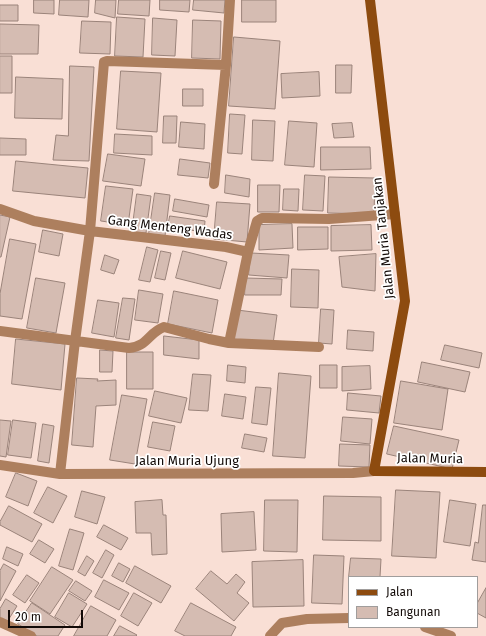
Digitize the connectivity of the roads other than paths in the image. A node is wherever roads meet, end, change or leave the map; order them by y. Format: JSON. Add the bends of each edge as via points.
{"nodes":[{"id":1,"x":230,"y":0,"type":"edge"},
{"id":2,"x":370,"y":0,"type":"edge"},
{"id":3,"x":226,"y":65,"type":"junction"},
{"id":4,"x":214,"y":184,"type":"dead end"},
{"id":5,"x":0,"y":210,"type":"edge"},
{"id":6,"x":395,"y":214,"type":"junction"},
{"id":7,"x":90,"y":231,"type":"junction"},
{"id":8,"x":248,"y":252,"type":"junction"},
{"id":9,"x":0,"y":331,"type":"edge"},
{"id":10,"x":75,"y":341,"type":"junction"},
{"id":11,"x":229,"y":343,"type":"junction"},
{"id":12,"x":319,"y":347,"type":"dead end"},
{"id":13,"x":0,"y":465,"type":"edge"},
{"id":14,"x":374,"y":471,"type":"junction"},
{"id":15,"x":486,"y":472,"type":"edge"},
{"id":16,"x":60,"y":474,"type":"junction"},
{"id":17,"x":348,"y":618,"type":"edge"},
{"id":18,"x":0,"y":622,"type":"edge"},
{"id":19,"x":428,"y":628,"type":"edge"},
{"id":20,"x":31,"y":636,"type":"edge"},
{"id":21,"x":270,"y":636,"type":"edge"},
{"id":22,"x":451,"y":636,"type":"edge"}],
"edges":[{"from":1,"to":3,"type":"street"},
{"from":2,"to":6,"type":"street","name":"Jalan Muria Tanjakan"},
{"from":3,"to":4,"type":"street"},
{"from":3,"to":7,"type":"street","via":[[104,62]]},
{"from":5,"to":7,"type":"street","name":"Gang Menteng Wadas","via":[[34,221]]},
{"from":6,"to":8,"type":"street","via":[[329,219],[262,218],[257,221]]},
{"from":6,"to":14,"type":"street","name":"Jalan Muria Tanjakan","via":[[405,300]]},
{"from":7,"to":8,"type":"street","name":"Gang Menteng Wadas","via":[[226,247]]},
{"from":7,"to":10,"type":"street"},
{"from":8,"to":11,"type":"street","name":"Gang Menteng Wadas"},
{"from":9,"to":10,"type":"street"},
{"from":10,"to":11,"type":"street","via":[[137,348],[164,327]]},
{"from":10,"to":16,"type":"street"},
{"from":11,"to":12,"type":"street"},
{"from":13,"to":16,"type":"street","name":"Jalan Muria Ujung"},
{"from":14,"to":15,"type":"street","name":"Jalan Muria"},
{"from":14,"to":16,"type":"street","name":"Jalan Muria Ujung"},
{"from":17,"to":21,"type":"street","via":[[307,619],[282,623]]},
{"from":18,"to":20,"type":"street"},
{"from":19,"to":22,"type":"street"}]}
